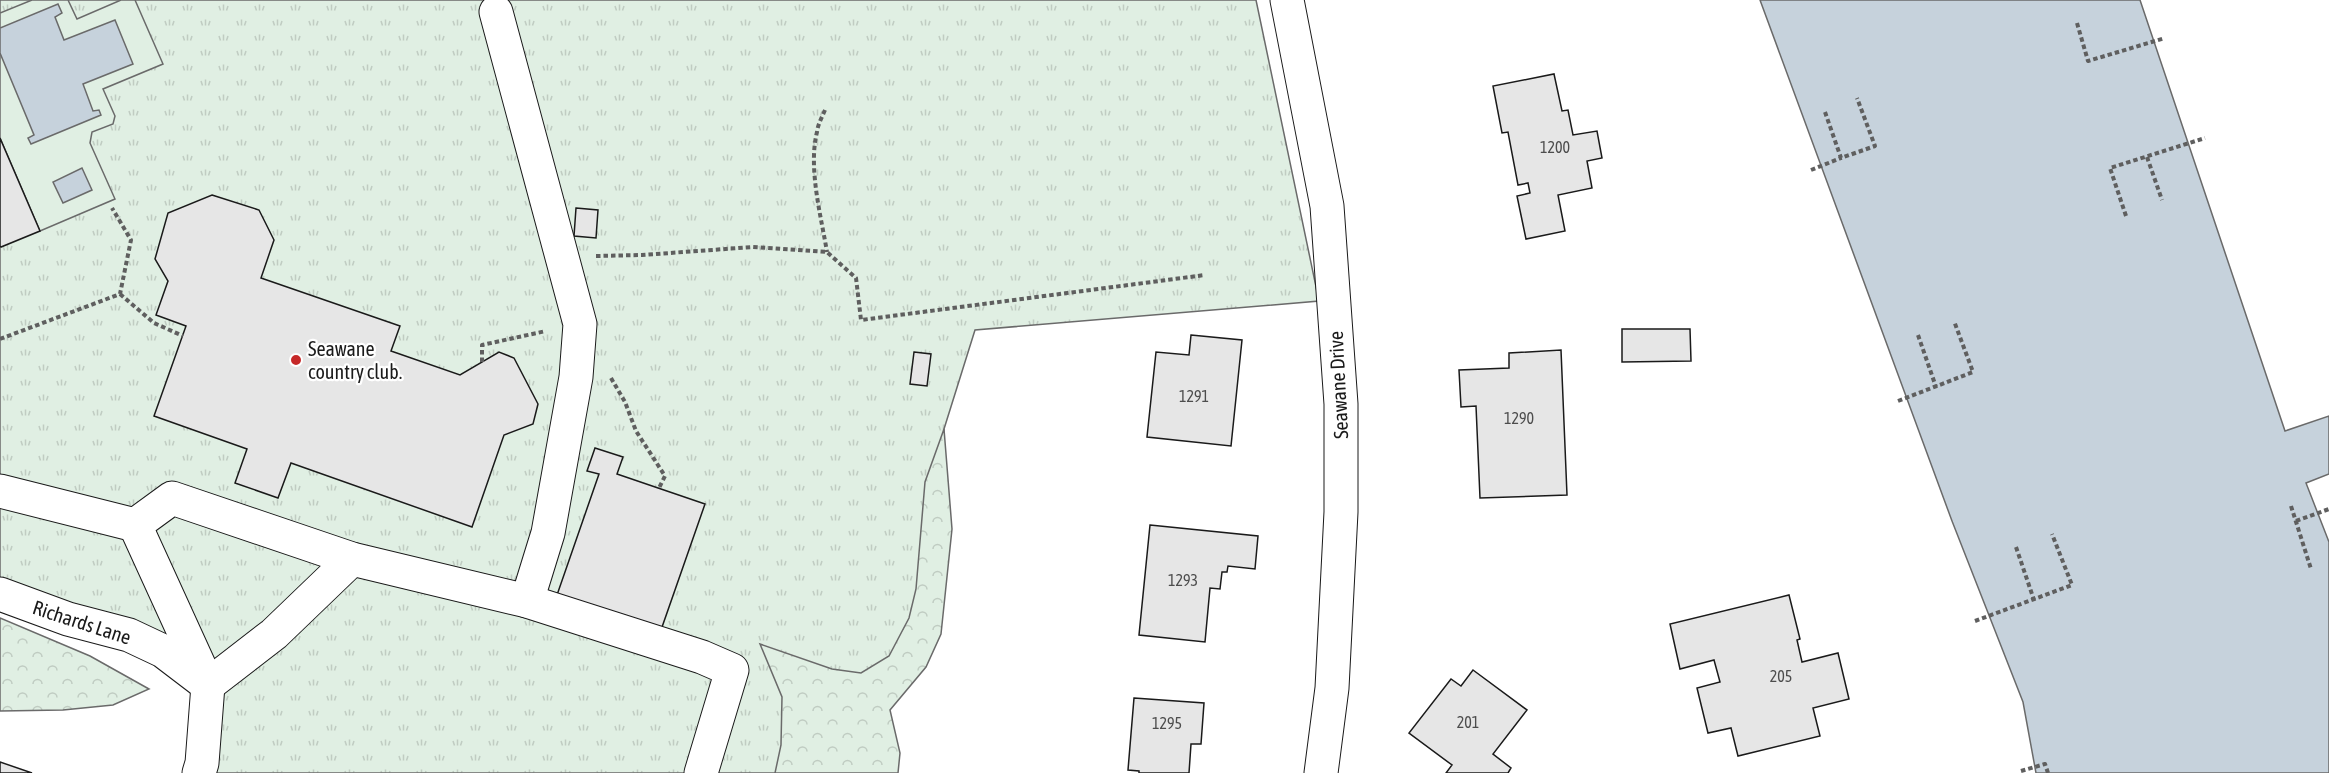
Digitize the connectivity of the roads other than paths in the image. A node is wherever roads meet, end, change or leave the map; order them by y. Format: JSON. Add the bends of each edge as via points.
{"nodes":[{"id":1,"x":1287,"y":0,"type":"edge"},
{"id":2,"x":496,"y":12,"type":"dead end"},
{"id":3,"x":0,"y":467,"type":"edge"},
{"id":4,"x":9,"y":494,"type":"edge"},
{"id":5,"x":135,"y":525,"type":"junction"},
{"id":6,"x":352,"y":559,"type":"junction"},
{"id":7,"x":0,"y":594,"type":"edge"},
{"id":8,"x":527,"y":601,"type":"junction"},
{"id":9,"x":208,"y":685,"type":"junction"},
{"id":10,"x":200,"y":773,"type":"edge"},
{"id":11,"x":701,"y":773,"type":"edge"},
{"id":12,"x":1322,"y":773,"type":"edge"}],
"edges":[{"from":1,"to":12,"type":"street","name":"Seawane Drive","via":[[1327,206],[1341,404],[1339,559],[1332,688]]},
{"from":2,"to":8,"type":"street","via":[[580,324],[576,377],[548,533]]},
{"from":3,"to":4,"type":"street"},
{"from":4,"to":5,"type":"street"},
{"from":5,"to":6,"type":"street","via":[[172,498]]},
{"from":5,"to":9,"type":"street"},
{"from":6,"to":8,"type":"street"},
{"from":6,"to":9,"type":"street","via":[[274,634]]},
{"from":7,"to":9,"type":"street","name":"Richards Lane","via":[[68,619],[129,635],[163,651]]},
{"from":8,"to":11,"type":"street","via":[[732,670]]},
{"from":9,"to":10,"type":"street"}]}
